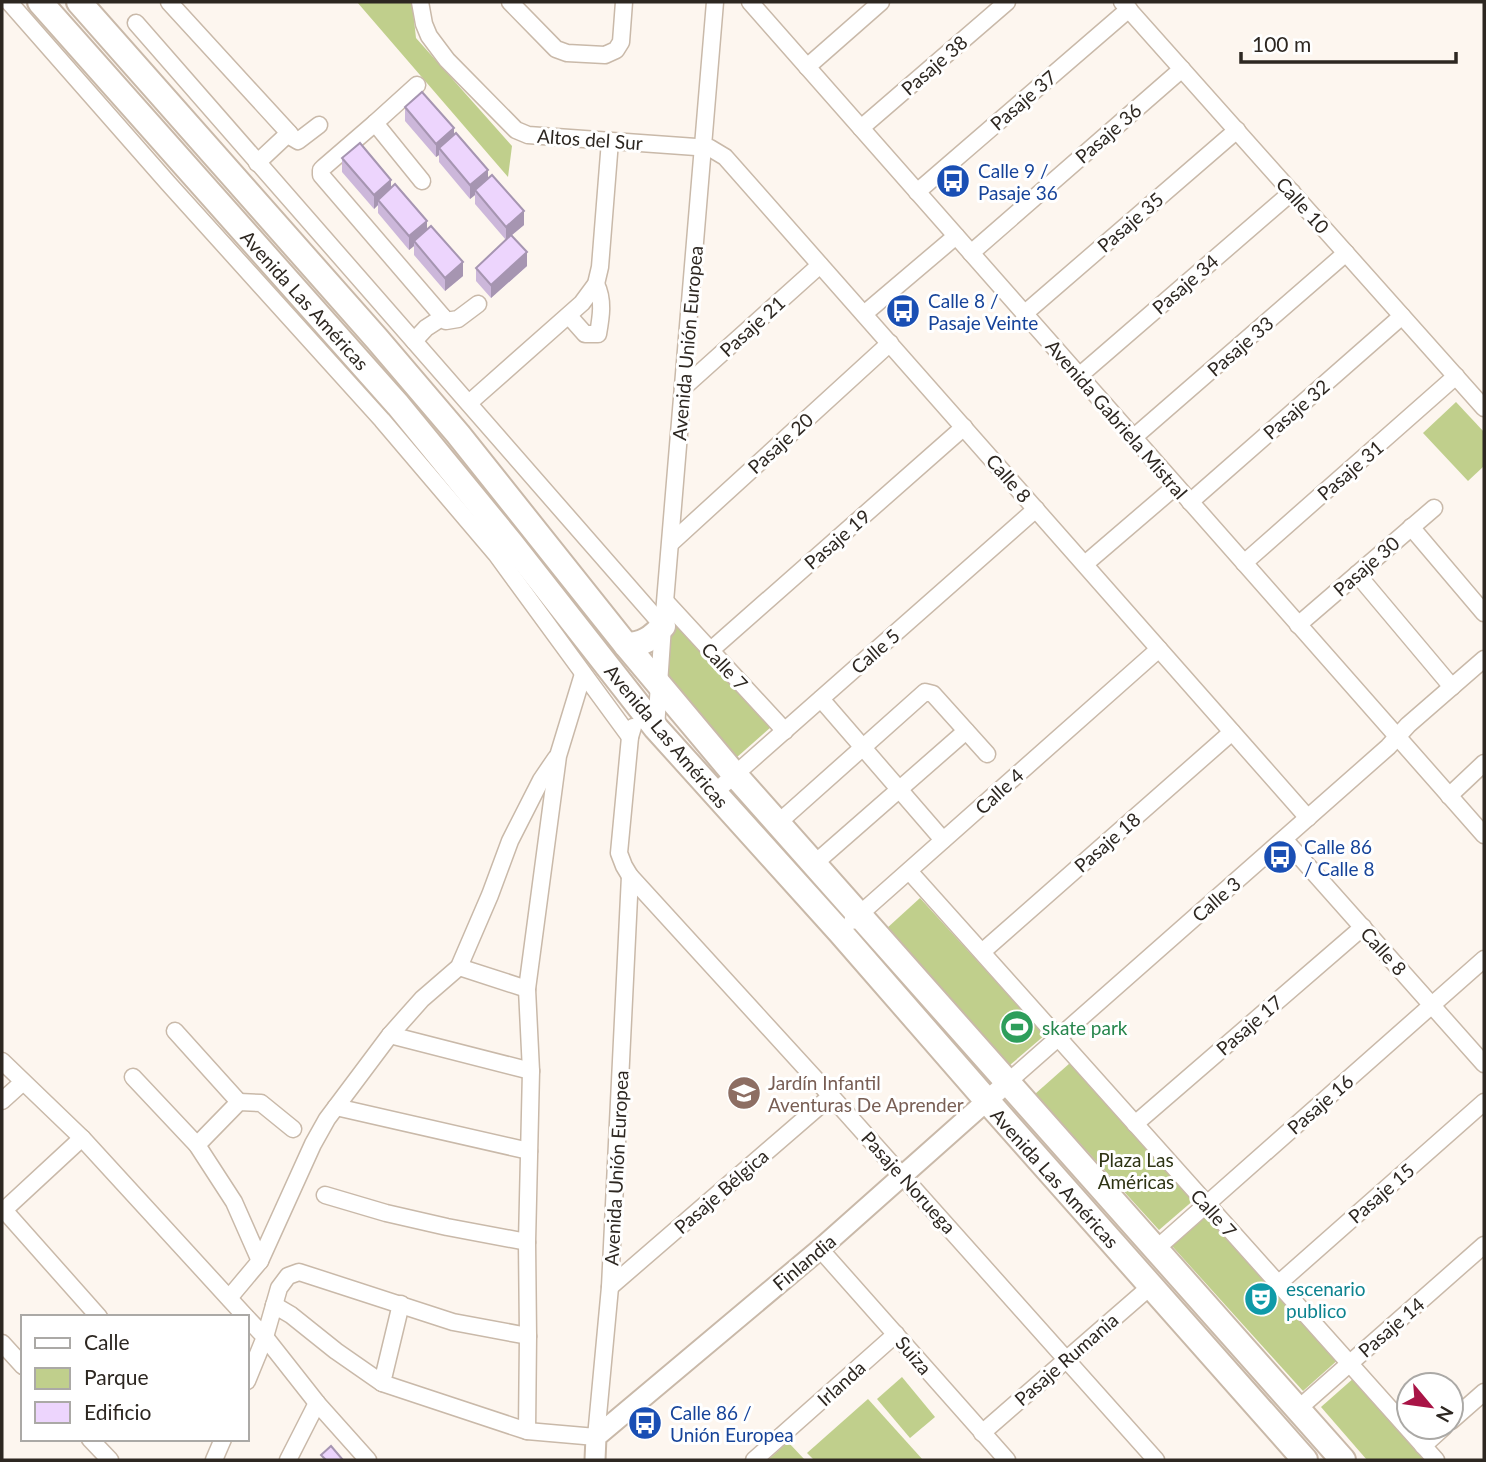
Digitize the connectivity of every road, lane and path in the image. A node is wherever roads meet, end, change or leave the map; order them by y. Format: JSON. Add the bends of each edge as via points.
{"nodes":[{"id":1,"x":9,"y":2,"type":"edge"},
{"id":2,"x":40,"y":2,"type":"edge"},
{"id":3,"x":79,"y":2,"type":"edge"},
{"id":4,"x":169,"y":2,"type":"edge"},
{"id":5,"x":421,"y":2,"type":"edge"},
{"id":6,"x":510,"y":2,"type":"edge"},
{"id":7,"x":624,"y":2,"type":"edge"},
{"id":8,"x":715,"y":2,"type":"edge"},
{"id":9,"x":881,"y":2,"type":"edge"},
{"id":10,"x":1007,"y":2,"type":"edge"},
{"id":11,"x":753,"y":3,"type":"edge"},
{"id":12,"x":1125,"y":5,"type":"edge"},
{"id":13,"x":136,"y":23,"type":"dead end"},
{"id":14,"x":807,"y":67,"type":"junction"},
{"id":15,"x":1182,"y":69,"type":"junction"},
{"id":16,"x":417,"y":85,"type":"dead end"},
{"id":17,"x":375,"y":123,"type":"junction"},
{"id":18,"x":319,"y":125,"type":"dead end"},
{"id":19,"x":861,"y":128,"type":"junction"},
{"id":20,"x":1237,"y":130,"type":"junction"},
{"id":21,"x":289,"y":133,"type":"junction"},
{"id":22,"x":610,"y":141,"type":"junction"},
{"id":23,"x":703,"y":148,"type":"junction"},
{"id":24,"x":257,"y":163,"type":"junction"},
{"id":25,"x":422,"y":180,"type":"dead end"},
{"id":26,"x":917,"y":192,"type":"junction"},
{"id":27,"x":1292,"y":192,"type":"junction"},
{"id":28,"x":956,"y":236,"type":"junction"},
{"id":29,"x":971,"y":253,"type":"junction"},
{"id":30,"x":1346,"y":253,"type":"junction"},
{"id":31,"x":820,"y":265,"type":"junction"},
{"id":32,"x":596,"y":284,"type":"junction"},
{"id":33,"x":478,"y":304,"type":"dead end"},
{"id":34,"x":864,"y":314,"type":"junction"},
{"id":35,"x":1024,"y":314,"type":"junction"},
{"id":36,"x":569,"y":316,"type":"junction"},
{"id":37,"x":1402,"y":316,"type":"junction"},
{"id":38,"x":443,"y":317,"type":"junction"},
{"id":39,"x":414,"y":341,"type":"junction"},
{"id":40,"x":890,"y":343,"type":"junction"},
{"id":41,"x":1079,"y":376,"type":"junction"},
{"id":42,"x":1456,"y":376,"type":"junction"},
{"id":43,"x":683,"y":388,"type":"junction"},
{"id":44,"x":469,"y":404,"type":"junction"},
{"id":45,"x":1484,"y":408,"type":"edge"},
{"id":46,"x":964,"y":427,"type":"junction"},
{"id":47,"x":1133,"y":438,"type":"junction"},
{"id":48,"x":1176,"y":486,"type":"junction"},
{"id":49,"x":1190,"y":502,"type":"junction"},
{"id":50,"x":1434,"y":508,"type":"dead end"},
{"id":51,"x":1036,"y":509,"type":"junction"},
{"id":52,"x":1411,"y":527,"type":"junction"},
{"id":53,"x":671,"y":543,"type":"junction"},
{"id":54,"x":1244,"y":563,"type":"junction"},
{"id":55,"x":1085,"y":564,"type":"junction"},
{"id":56,"x":1357,"y":574,"type":"junction"},
{"id":57,"x":1484,"y":613,"type":"edge"},
{"id":58,"x":664,"y":614,"type":"junction"},
{"id":59,"x":1298,"y":625,"type":"junction"},
{"id":60,"x":626,"y":645,"type":"junction"},
{"id":61,"x":1159,"y":649,"type":"junction"},
{"id":62,"x":711,"y":650,"type":"junction"},
{"id":63,"x":1484,"y":659,"type":"edge"},
{"id":64,"x":583,"y":674,"type":"junction"},
{"id":65,"x":660,"y":685,"type":"junction"},
{"id":66,"x":622,"y":686,"type":"junction"},
{"id":67,"x":1452,"y":687,"type":"junction"},
{"id":68,"x":821,"y":699,"type":"junction"},
{"id":69,"x":639,"y":707,"type":"junction"},
{"id":70,"x":656,"y":728,"type":"junction"},
{"id":71,"x":785,"y":731,"type":"junction"},
{"id":72,"x":966,"y":732,"type":"junction"},
{"id":73,"x":1232,"y":732,"type":"junction"},
{"id":74,"x":630,"y":737,"type":"junction"},
{"id":75,"x":1397,"y":737,"type":"junction"},
{"id":76,"x":864,"y":747,"type":"junction"},
{"id":77,"x":987,"y":754,"type":"dead end"},
{"id":78,"x":558,"y":756,"type":"junction"},
{"id":79,"x":1484,"y":764,"type":"edge"},
{"id":80,"x":735,"y":775,"type":"junction"},
{"id":81,"x":900,"y":789,"type":"junction"},
{"id":82,"x":714,"y":793,"type":"junction"},
{"id":83,"x":1449,"y":796,"type":"junction"},
{"id":84,"x":1308,"y":818,"type":"junction"},
{"id":85,"x":778,"y":823,"type":"junction"},
{"id":86,"x":1484,"y":835,"type":"edge"},
{"id":87,"x":1284,"y":839,"type":"junction"},
{"id":88,"x":943,"y":840,"type":"junction"},
{"id":89,"x":814,"y":863,"type":"junction"},
{"id":90,"x":909,"y":871,"type":"junction"},
{"id":91,"x":630,"y":876,"type":"junction"},
{"id":92,"x":859,"y":915,"type":"junction"},
{"id":93,"x":1363,"y":927,"type":"junction"},
{"id":94,"x":839,"y":932,"type":"junction"},
{"id":95,"x":982,"y":952,"type":"junction"},
{"id":96,"x":1484,"y":959,"type":"edge"},
{"id":97,"x":459,"y":967,"type":"junction"},
{"id":98,"x":527,"y":989,"type":"junction"},
{"id":99,"x":1432,"y":1005,"type":"junction"},
{"id":100,"x":175,"y":1031,"type":"dead end"},
{"id":101,"x":390,"y":1035,"type":"junction"},
{"id":102,"x":1058,"y":1038,"type":"junction"},
{"id":103,"x":2,"y":1061,"type":"edge"},
{"id":104,"x":1484,"y":1064,"type":"edge"},
{"id":105,"x":531,"y":1071,"type":"junction"},
{"id":106,"x":133,"y":1077,"type":"dead end"},
{"id":107,"x":23,"y":1082,"type":"junction"},
{"id":108,"x":1008,"y":1082,"type":"junction"},
{"id":109,"x":831,"y":1096,"type":"junction"},
{"id":110,"x":2,"y":1101,"type":"edge"},
{"id":111,"x":987,"y":1101,"type":"junction"},
{"id":112,"x":239,"y":1102,"type":"junction"},
{"id":113,"x":1484,"y":1102,"type":"edge"},
{"id":114,"x":337,"y":1107,"type":"junction"},
{"id":115,"x":1135,"y":1124,"type":"junction"},
{"id":116,"x":293,"y":1129,"type":"dead end"},
{"id":117,"x":82,"y":1138,"type":"junction"},
{"id":118,"x":197,"y":1145,"type":"junction"},
{"id":119,"x":530,"y":1151,"type":"junction"},
{"id":120,"x":903,"y":1175,"type":"junction"},
{"id":121,"x":325,"y":1195,"type":"dead end"},
{"id":122,"x":1207,"y":1204,"type":"junction"},
{"id":123,"x":3,"y":1211,"type":"edge"},
{"id":124,"x":527,"y":1242,"type":"junction"},
{"id":125,"x":1484,"y":1245,"type":"edge"},
{"id":126,"x":820,"y":1249,"type":"junction"},
{"id":127,"x":1156,"y":1249,"type":"junction"},
{"id":128,"x":260,"y":1261,"type":"junction"},
{"id":129,"x":1279,"y":1284,"type":"junction"},
{"id":130,"x":1151,"y":1286,"type":"junction"},
{"id":131,"x":610,"y":1287,"type":"junction"},
{"id":132,"x":229,"y":1298,"type":"junction"},
{"id":133,"x":401,"y":1304,"type":"junction"},
{"id":134,"x":274,"y":1306,"type":"junction"},
{"id":135,"x":97,"y":1315,"type":"edge"},
{"id":136,"x":244,"y":1315,"type":"edge"},
{"id":137,"x":248,"y":1319,"type":"edge"},
{"id":138,"x":896,"y":1334,"type":"junction"},
{"id":139,"x":528,"y":1336,"type":"junction"},
{"id":140,"x":265,"y":1337,"type":"junction"},
{"id":141,"x":2,"y":1343,"type":"edge"},
{"id":142,"x":1066,"y":1359,"type":"junction"},
{"id":143,"x":21,"y":1364,"type":"edge"},
{"id":144,"x":1350,"y":1364,"type":"junction"},
{"id":145,"x":248,"y":1379,"type":"edge"},
{"id":146,"x":382,"y":1382,"type":"junction"},
{"id":147,"x":1484,"y":1392,"type":"edge"},
{"id":148,"x":317,"y":1403,"type":"junction"},
{"id":149,"x":1298,"y":1409,"type":"junction"},
{"id":150,"x":1465,"y":1409,"type":"edge"},
{"id":151,"x":527,"y":1431,"type":"junction"},
{"id":152,"x":982,"y":1433,"type":"junction"},
{"id":153,"x":596,"y":1437,"type":"junction"},
{"id":154,"x":92,"y":1441,"type":"edge"},
{"id":155,"x":1429,"y":1441,"type":"edge"},
{"id":156,"x":1423,"y":1446,"type":"junction"},
{"id":157,"x":110,"y":1460,"type":"edge"},
{"id":158,"x":288,"y":1460,"type":"edge"},
{"id":159,"x":368,"y":1460,"type":"edge"},
{"id":160,"x":595,"y":1460,"type":"edge"},
{"id":161,"x":754,"y":1460,"type":"edge"},
{"id":162,"x":1007,"y":1460,"type":"edge"},
{"id":163,"x":1156,"y":1460,"type":"edge"},
{"id":164,"x":1305,"y":1460,"type":"edge"},
{"id":165,"x":1343,"y":1460,"type":"edge"},
{"id":166,"x":1436,"y":1460,"type":"edge"}],
"edges":[{"from":1,"to":64,"type":"street","via":[[382,420],[496,554]]},
{"from":2,"to":66,"type":"main road","name":"Avenida Las Américas","via":[[398,405]]},
{"from":3,"to":60,"type":"main road","name":"Avenida Las Américas","via":[[386,349]]},
{"from":4,"to":21,"type":"street"},
{"from":5,"to":22,"type":"street","name":"Altos del Sur","via":[[429,36],[516,130],[528,135]]},
{"from":6,"to":7,"type":"street","via":[[556,49],[605,55],[621,42]]},
{"from":8,"to":23,"type":"street","name":"Avenida Unión Europea"},
{"from":9,"to":14,"type":"street"},
{"from":10,"to":19,"type":"street","name":"Pasaje 38"},
{"from":11,"to":14,"type":"street","name":"Avenida Gabriela Mistral"},
{"from":12,"to":15,"type":"street","name":"Calle 10"},
{"from":12,"to":26,"type":"street","name":"Pasaje 37"},
{"from":13,"to":24,"type":"street"},
{"from":14,"to":19,"type":"street","name":"Avenida Gabriela Mistral"},
{"from":15,"to":20,"type":"street","name":"Calle 10"},
{"from":15,"to":29,"type":"street","name":"Pasaje 36"},
{"from":16,"to":17,"type":"street"},
{"from":17,"to":25,"type":"street"},
{"from":17,"to":38,"type":"street","via":[[324,167],[321,175]]},
{"from":18,"to":21,"type":"street","via":[[298,141]]},
{"from":19,"to":26,"type":"street","name":"Avenida Gabriela Mistral"},
{"from":20,"to":27,"type":"street","name":"Calle 10"},
{"from":20,"to":35,"type":"street","name":"Pasaje 35"},
{"from":21,"to":24,"type":"street"},
{"from":22,"to":23,"type":"street","name":"Altos del Sur"},
{"from":22,"to":32,"type":"street"},
{"from":23,"to":31,"type":"street","name":"Calle 8","via":[[725,157]]},
{"from":23,"to":43,"type":"street","name":"Avenida Unión Europea"},
{"from":24,"to":39,"type":"street"},
{"from":26,"to":28,"type":"street","name":"Avenida Gabriela Mistral"},
{"from":27,"to":30,"type":"street","name":"Calle 10"},
{"from":27,"to":41,"type":"street","name":"Pasaje 34"},
{"from":28,"to":29,"type":"street","name":"Avenida Gabriela Mistral"},
{"from":28,"to":34,"type":"street"},
{"from":29,"to":35,"type":"street","name":"Avenida Gabriela Mistral"},
{"from":30,"to":37,"type":"street","name":"Calle 10"},
{"from":30,"to":47,"type":"street","name":"Pasaje 33"},
{"from":31,"to":34,"type":"street","name":"Calle 8"},
{"from":31,"to":43,"type":"street","name":"Pasaje 21"},
{"from":32,"to":36,"type":"street"},
{"from":32,"to":36,"type":"street","via":[[601,302],[598,334],[585,334]]},
{"from":33,"to":38,"type":"street","via":[[458,319],[446,321]]},
{"from":34,"to":40,"type":"street","name":"Calle 8"},
{"from":35,"to":41,"type":"street","name":"Avenida Gabriela Mistral"},
{"from":36,"to":44,"type":"street"},
{"from":37,"to":42,"type":"street","name":"Calle 10"},
{"from":37,"to":49,"type":"street","name":"Pasaje 32"},
{"from":38,"to":39,"type":"street"},
{"from":39,"to":44,"type":"street"},
{"from":40,"to":46,"type":"street","name":"Calle 8"},
{"from":40,"to":53,"type":"street","name":"Pasaje 20"},
{"from":41,"to":47,"type":"street","name":"Avenida Gabriela Mistral"},
{"from":42,"to":45,"type":"street","name":"Calle 10"},
{"from":42,"to":54,"type":"street","name":"Pasaje 31"},
{"from":43,"to":53,"type":"street","name":"Avenida Unión Europea"},
{"from":44,"to":58,"type":"street"},
{"from":46,"to":51,"type":"street","name":"Calle 8"},
{"from":46,"to":62,"type":"street","name":"Pasaje 19"},
{"from":47,"to":48,"type":"street","name":"Avenida Gabriela Mistral"},
{"from":48,"to":49,"type":"street","name":"Avenida Gabriela Mistral"},
{"from":48,"to":55,"type":"street"},
{"from":49,"to":54,"type":"street","name":"Avenida Gabriela Mistral"},
{"from":50,"to":52,"type":"street","name":"Pasaje 30"},
{"from":51,"to":55,"type":"street","name":"Calle 8"},
{"from":51,"to":68,"type":"street","name":"Calle 5"},
{"from":52,"to":56,"type":"street","name":"Pasaje 30"},
{"from":52,"to":57,"type":"street"},
{"from":53,"to":58,"type":"street","name":"Avenida Unión Europea"},
{"from":54,"to":59,"type":"street","name":"Avenida Gabriela Mistral"},
{"from":55,"to":61,"type":"street","name":"Calle 8"},
{"from":56,"to":59,"type":"street","name":"Pasaje 30"},
{"from":56,"to":67,"type":"street"},
{"from":58,"to":60,"type":"main road","via":[[646,642]]},
{"from":58,"to":62,"type":"street","name":"Calle 7"},
{"from":58,"to":65,"type":"street","name":"Avenida Unión Europea"},
{"from":59,"to":75,"type":"street","name":"Avenida Gabriela Mistral"},
{"from":60,"to":65,"type":"main road","name":"Avenida Las Américas"},
{"from":61,"to":73,"type":"street","name":"Calle 8"},
{"from":61,"to":88,"type":"street","name":"Calle 4"},
{"from":62,"to":71,"type":"street","name":"Calle 7"},
{"from":63,"to":67,"type":"street","name":"Calle 3"},
{"from":64,"to":74,"type":"street"},
{"from":64,"to":78,"type":"street"},
{"from":65,"to":66,"type":"street","via":[[645,692]]},
{"from":65,"to":70,"type":"street","name":"Avenida Unión Europea"},
{"from":65,"to":80,"type":"main road","name":"Avenida Las Américas"},
{"from":66,"to":69,"type":"main road","name":"Avenida Las Américas"},
{"from":67,"to":75,"type":"street","name":"Calle 3"},
{"from":68,"to":71,"type":"street","name":"Calle 5"},
{"from":68,"to":76,"type":"street"},
{"from":69,"to":70,"type":"main road","name":"Avenida Las Américas"},
{"from":69,"to":74,"type":"street"},
{"from":70,"to":82,"type":"main road","name":"Avenida Las Américas"},
{"from":71,"to":80,"type":"street","name":"Calle 5"},
{"from":72,"to":76,"type":"street","via":[[933,694],[925,692]]},
{"from":72,"to":77,"type":"street"},
{"from":72,"to":81,"type":"street"},
{"from":73,"to":84,"type":"street","name":"Calle 8"},
{"from":73,"to":95,"type":"street","name":"Pasaje 18"},
{"from":74,"to":91,"type":"street","via":[[619,853]]},
{"from":75,"to":83,"type":"street","name":"Avenida Gabriela Mistral"},
{"from":75,"to":84,"type":"street","name":"Calle 3"},
{"from":76,"to":81,"type":"street"},
{"from":76,"to":85,"type":"street"},
{"from":78,"to":97,"type":"street","via":[[510,841]]},
{"from":78,"to":98,"type":"street"},
{"from":79,"to":83,"type":"street"},
{"from":80,"to":82,"type":"street","name":"Calle 5"},
{"from":80,"to":85,"type":"main road","name":"Avenida Las Américas"},
{"from":81,"to":88,"type":"street"},
{"from":81,"to":89,"type":"street"},
{"from":82,"to":94,"type":"main road","name":"Avenida Las Américas"},
{"from":83,"to":86,"type":"street","name":"Avenida Gabriela Mistral"},
{"from":84,"to":87,"type":"street","name":"Calle 3"},
{"from":85,"to":89,"type":"main road","name":"Avenida Las Américas"},
{"from":87,"to":93,"type":"street","name":"Calle 8"},
{"from":87,"to":102,"type":"street","name":"Calle 3"},
{"from":88,"to":90,"type":"street","name":"Calle 4"},
{"from":89,"to":92,"type":"main road","name":"Avenida Las Américas"},
{"from":90,"to":92,"type":"street","name":"Calle 4"},
{"from":90,"to":95,"type":"street","name":"Calle 7"},
{"from":91,"to":109,"type":"street","name":"Pasaje Noruega"},
{"from":91,"to":131,"type":"street","name":"Avenida Unión Europea"},
{"from":92,"to":94,"type":"street","name":"Calle 4"},
{"from":92,"to":108,"type":"main road","name":"Avenida Las Américas"},
{"from":93,"to":99,"type":"street","name":"Calle 8"},
{"from":93,"to":115,"type":"street","name":"Pasaje 17"},
{"from":94,"to":111,"type":"main road","name":"Avenida Las Américas"},
{"from":95,"to":102,"type":"street","name":"Calle 7"},
{"from":96,"to":99,"type":"street","name":"Pasaje 16"},
{"from":97,"to":98,"type":"street"},
{"from":97,"to":101,"type":"street"},
{"from":98,"to":105,"type":"street"},
{"from":99,"to":104,"type":"street","name":"Calle 8"},
{"from":99,"to":122,"type":"street","name":"Pasaje 16"},
{"from":100,"to":112,"type":"street"},
{"from":101,"to":105,"type":"street"},
{"from":101,"to":114,"type":"street"},
{"from":102,"to":108,"type":"street","name":"Calle 3"},
{"from":102,"to":115,"type":"street","name":"Calle 7"},
{"from":103,"to":107,"type":"street"},
{"from":105,"to":119,"type":"street"},
{"from":106,"to":118,"type":"street"},
{"from":107,"to":110,"type":"street"},
{"from":107,"to":117,"type":"street"},
{"from":108,"to":111,"type":"street","name":"Finlandia"},
{"from":108,"to":127,"type":"main road","name":"Avenida Las Américas"},
{"from":109,"to":120,"type":"street","name":"Pasaje Noruega"},
{"from":109,"to":131,"type":"street","name":"Pasaje Bélgica"},
{"from":111,"to":120,"type":"street","name":"Finlandia"},
{"from":111,"to":130,"type":"main road","name":"Avenida Las Américas"},
{"from":112,"to":116,"type":"street","via":[[261,1103]]},
{"from":112,"to":118,"type":"street"},
{"from":113,"to":129,"type":"street","name":"Pasaje 15"},
{"from":114,"to":119,"type":"street"},
{"from":114,"to":128,"type":"street","via":[[313,1144]]},
{"from":115,"to":122,"type":"street","name":"Calle 7"},
{"from":117,"to":123,"type":"street"},
{"from":117,"to":132,"type":"street"},
{"from":118,"to":128,"type":"street","via":[[234,1202]]},
{"from":119,"to":124,"type":"street"},
{"from":120,"to":126,"type":"street","name":"Finlandia"},
{"from":120,"to":142,"type":"street","name":"Pasaje Noruega"},
{"from":121,"to":124,"type":"street","via":[[386,1213]]},
{"from":122,"to":127,"type":"street","name":"Pasaje 16"},
{"from":122,"to":129,"type":"street","name":"Calle 7"},
{"from":123,"to":135,"type":"street"},
{"from":124,"to":139,"type":"street"},
{"from":125,"to":144,"type":"street","name":"Pasaje 14"},
{"from":126,"to":138,"type":"street","name":"Suiza"},
{"from":126,"to":153,"type":"street","name":"Finlandia"},
{"from":127,"to":149,"type":"main road","name":"Avenida Las Américas"},
{"from":128,"to":132,"type":"street"},
{"from":129,"to":144,"type":"street","name":"Calle 7"},
{"from":130,"to":142,"type":"street","name":"Pasaje Rumania"},
{"from":130,"to":164,"type":"main road","name":"Avenida Las Américas"},
{"from":131,"to":153,"type":"street","name":"Avenida Unión Europea"},
{"from":132,"to":136,"type":"street"},
{"from":133,"to":134,"type":"street","via":[[299,1272],[288,1276],[279,1288]]},
{"from":133,"to":139,"type":"street","via":[[453,1322]]},
{"from":133,"to":146,"type":"street"},
{"from":134,"to":140,"type":"street"},
{"from":134,"to":146,"type":"street"},
{"from":137,"to":140,"type":"street"},
{"from":138,"to":152,"type":"street","name":"Suiza"},
{"from":138,"to":161,"type":"street","name":"Irlanda"},
{"from":139,"to":151,"type":"street"},
{"from":140,"to":145,"type":"street"},
{"from":140,"to":148,"type":"street"},
{"from":141,"to":143,"type":"street"},
{"from":142,"to":152,"type":"street","name":"Pasaje Rumania"},
{"from":142,"to":163,"type":"street","name":"Pasaje Noruega"},
{"from":144,"to":149,"type":"street","name":"Pasaje 14"},
{"from":144,"to":156,"type":"street","name":"Calle 7"},
{"from":146,"to":151,"type":"street"},
{"from":147,"to":150,"type":"street"},
{"from":148,"to":158,"type":"street"},
{"from":148,"to":159,"type":"street"},
{"from":149,"to":165,"type":"main road","name":"Avenida Las Américas"},
{"from":151,"to":153,"type":"street"},
{"from":152,"to":162,"type":"street","name":"Suiza"},
{"from":153,"to":160,"type":"street","name":"Avenida Unión Europea"},
{"from":154,"to":157,"type":"street"},
{"from":155,"to":156,"type":"street"},
{"from":156,"to":166,"type":"street","name":"Calle 7"}]}
